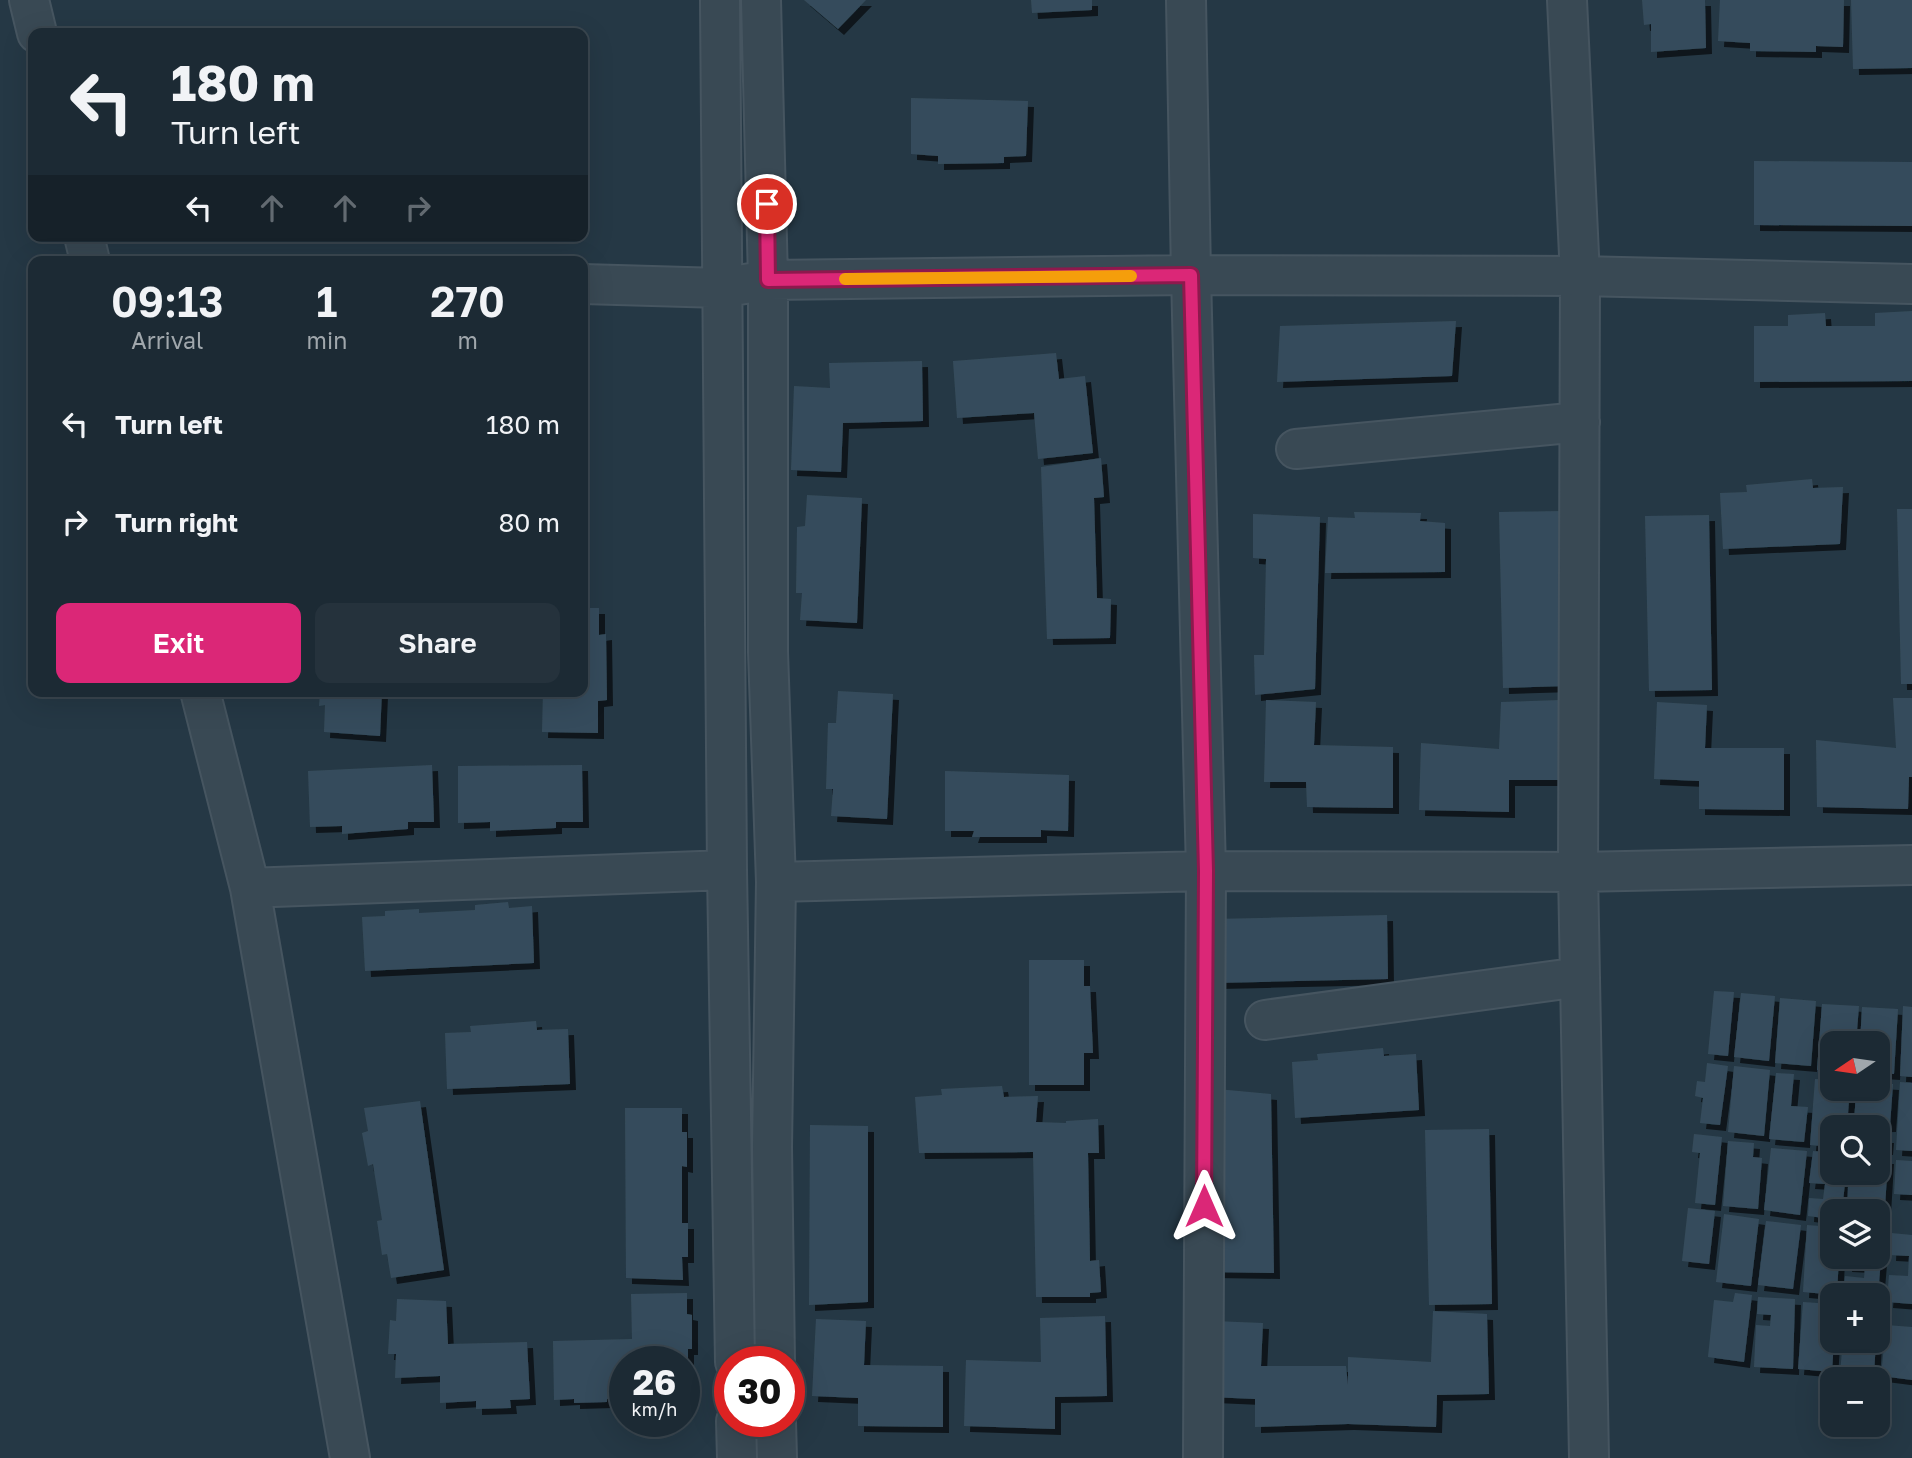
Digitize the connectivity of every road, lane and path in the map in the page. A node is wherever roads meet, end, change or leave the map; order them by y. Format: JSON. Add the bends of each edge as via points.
{"nodes":[{"id":1,"x":29,"y":0,"type":"edge"},
{"id":2,"x":720,"y":0,"type":"edge"},
{"id":3,"x":761,"y":0,"type":"edge"},
{"id":4,"x":1186,"y":0,"type":"edge"},
{"id":5,"x":1567,"y":0,"type":"edge"},
{"id":6,"x":36,"y":28,"type":"edge"},
{"id":7,"x":1191,"y":275,"type":"junction"},
{"id":8,"x":1580,"y":276,"type":"junction"},
{"id":9,"x":768,"y":280,"type":"junction"},
{"id":10,"x":588,"y":284,"type":"edge"},
{"id":11,"x":1912,"y":284,"type":"edge"},
{"id":12,"x":721,"y":288,"type":"junction"},
{"id":13,"x":1580,"y":422,"type":"junction"},
{"id":14,"x":1296,"y":449,"type":"dead end"},
{"id":15,"x":202,"y":697,"type":"edge"},
{"id":16,"x":1912,"y":865,"type":"edge"},
{"id":17,"x":727,"y":870,"type":"junction"},
{"id":18,"x":1206,"y":871,"type":"junction"},
{"id":19,"x":1578,"y":872,"type":"junction"},
{"id":20,"x":776,"y":882,"type":"junction"},
{"id":21,"x":250,"y":888,"type":"junction"},
{"id":22,"x":1580,"y":977,"type":"junction"},
{"id":23,"x":1265,"y":1020,"type":"dead end"},
{"id":24,"x":735,"y":1346,"type":"edge"},
{"id":25,"x":775,"y":1346,"type":"edge"},
{"id":26,"x":736,"y":1437,"type":"edge"},
{"id":27,"x":776,"y":1437,"type":"edge"},
{"id":28,"x":350,"y":1458,"type":"edge"},
{"id":29,"x":737,"y":1458,"type":"edge"},
{"id":30,"x":777,"y":1458,"type":"edge"},
{"id":31,"x":1203,"y":1458,"type":"edge"},
{"id":32,"x":1589,"y":1458,"type":"edge"}],
"edges":[{"from":1,"to":6,"type":"street"},
{"from":2,"to":12,"type":"street"},
{"from":3,"to":9,"type":"street"},
{"from":4,"to":7,"type":"street"},
{"from":5,"to":8,"type":"street"},
{"from":7,"to":8,"type":"street"},
{"from":7,"to":9,"type":"street"},
{"from":7,"to":18,"type":"street"},
{"from":8,"to":11,"type":"street"},
{"from":8,"to":13,"type":"street"},
{"from":9,"to":12,"type":"street"},
{"from":9,"to":20,"type":"street","via":[[768,652]]},
{"from":10,"to":12,"type":"street"},
{"from":12,"to":17,"type":"street"},
{"from":13,"to":14,"type":"street"},
{"from":13,"to":19,"type":"street"},
{"from":15,"to":21,"type":"street"},
{"from":16,"to":19,"type":"street"},
{"from":17,"to":21,"type":"street"},
{"from":17,"to":24,"type":"street"},
{"from":18,"to":19,"type":"street"},
{"from":18,"to":20,"type":"street"},
{"from":18,"to":31,"type":"street"},
{"from":19,"to":22,"type":"street"},
{"from":20,"to":25,"type":"street"},
{"from":21,"to":28,"type":"street"},
{"from":22,"to":23,"type":"street"},
{"from":22,"to":32,"type":"street"},
{"from":26,"to":29,"type":"street"},
{"from":27,"to":30,"type":"street"}]}
